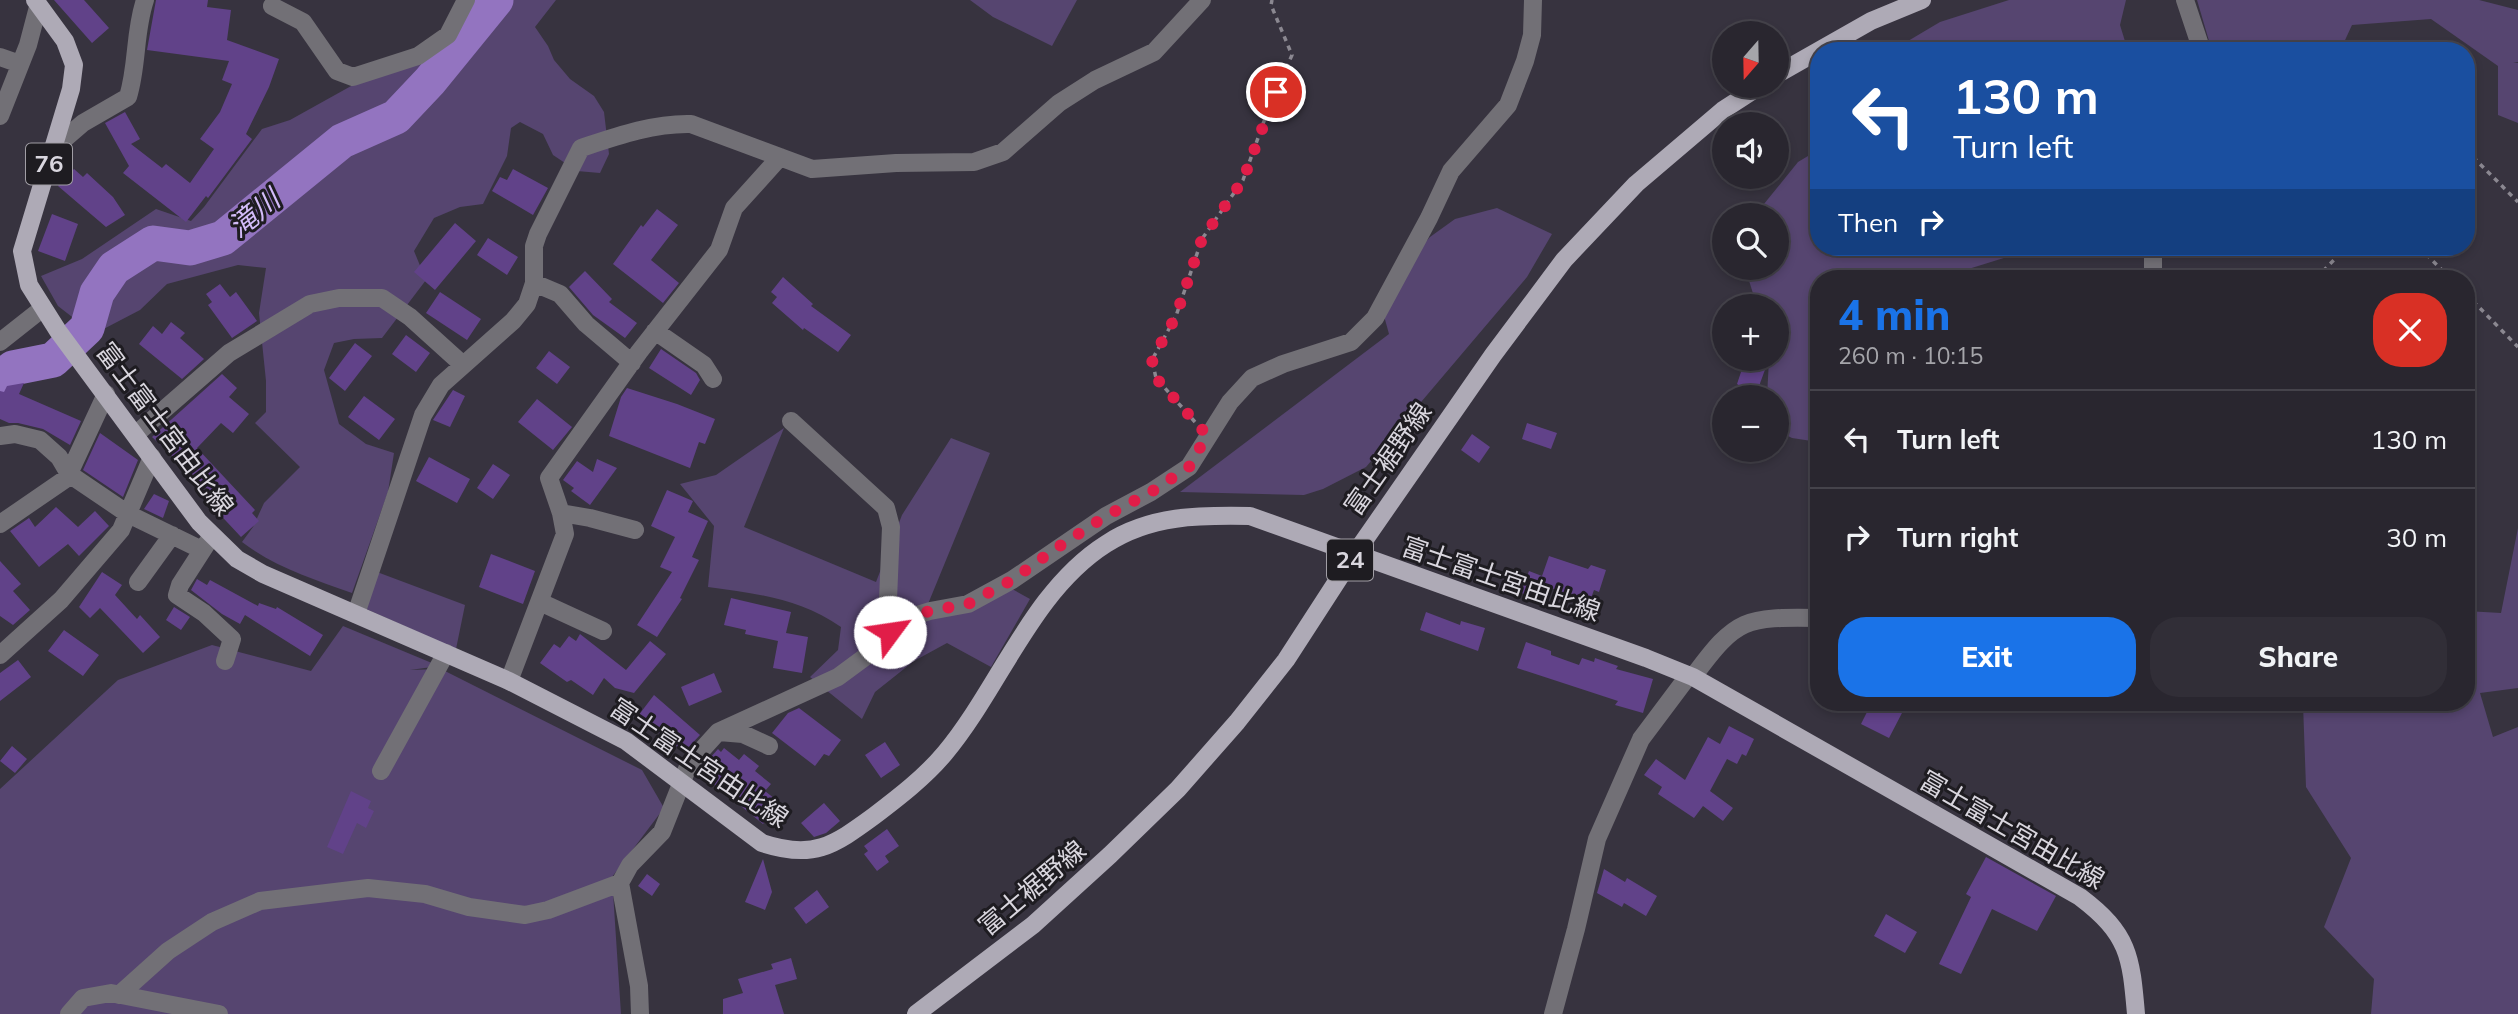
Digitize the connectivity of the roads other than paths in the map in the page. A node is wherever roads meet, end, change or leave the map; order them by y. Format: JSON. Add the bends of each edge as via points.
{"nodes":[{"id":1,"x":145,"y":0,"type":"edge"},
{"id":2,"x":466,"y":0,"type":"edge"},
{"id":3,"x":1202,"y":0,"type":"edge"},
{"id":4,"x":1533,"y":0,"type":"edge"},
{"id":5,"x":1922,"y":0,"type":"edge"},
{"id":6,"x":2185,"y":0,"type":"edge"},
{"id":7,"x":38,"y":2,"type":"edge"},
{"id":8,"x":272,"y":6,"type":"dead end"},
{"id":9,"x":1834,"y":42,"type":"edge"},
{"id":10,"x":2200,"y":42,"type":"edge"},
{"id":11,"x":1810,"y":56,"type":"edge"},
{"id":12,"x":0,"y":57,"type":"edge"},
{"id":13,"x":20,"y":64,"type":"junction"},
{"id":14,"x":1789,"y":68,"type":"edge"},
{"id":15,"x":1742,"y":98,"type":"edge"},
{"id":16,"x":0,"y":116,"type":"edge"},
{"id":17,"x":54,"y":148,"type":"junction"},
{"id":18,"x":780,"y":158,"type":"junction"},
{"id":19,"x":534,"y":283,"type":"junction"},
{"id":20,"x":43,"y":308,"type":"junction"},
{"id":21,"x":655,"y":331,"type":"junction"},
{"id":22,"x":0,"y":342,"type":"edge"},
{"id":23,"x":632,"y":363,"type":"junction"},
{"id":24,"x":462,"y":364,"type":"junction"},
{"id":25,"x":713,"y":379,"type":"dead end"},
{"id":26,"x":105,"y":392,"type":"junction"},
{"id":27,"x":791,"y":421,"type":"dead end"},
{"id":28,"x":136,"y":434,"type":"junction"},
{"id":29,"x":0,"y":436,"type":"edge"},
{"id":30,"x":152,"y":457,"type":"junction"},
{"id":31,"x":69,"y":474,"type":"junction"},
{"id":32,"x":561,"y":513,"type":"junction"},
{"id":33,"x":128,"y":514,"type":"junction"},
{"id":34,"x":0,"y":524,"type":"edge"},
{"id":35,"x":635,"y":530,"type":"dead end"},
{"id":36,"x":212,"y":534,"type":"junction"},
{"id":37,"x":172,"y":535,"type":"junction"},
{"id":38,"x":202,"y":550,"type":"junction"},
{"id":39,"x":1354,"y":555,"type":"junction"},
{"id":40,"x":138,"y":582,"type":"dead end"},
{"id":41,"x":540,"y":602,"type":"junction"},
{"id":42,"x":356,"y":614,"type":"junction"},
{"id":43,"x":1810,"y":618,"type":"edge"},
{"id":44,"x":603,"y":631,"type":"dead end"},
{"id":45,"x":890,"y":632,"type":"junction"},
{"id":46,"x":446,"y":653,"type":"junction"},
{"id":47,"x":0,"y":655,"type":"edge"},
{"id":48,"x":225,"y":661,"type":"dead end"},
{"id":49,"x":1691,"y":676,"type":"junction"},
{"id":50,"x":509,"y":681,"type":"junction"},
{"id":51,"x":718,"y":732,"type":"junction"},
{"id":52,"x":769,"y":746,"type":"dead end"},
{"id":53,"x":381,"y":771,"type":"dead end"},
{"id":54,"x":683,"y":782,"type":"junction"},
{"id":55,"x":620,"y":883,"type":"junction"},
{"id":56,"x":119,"y":995,"type":"junction"},
{"id":57,"x":69,"y":1014,"type":"edge"},
{"id":58,"x":219,"y":1014,"type":"edge"},
{"id":59,"x":640,"y":1014,"type":"edge"},
{"id":60,"x":916,"y":1014,"type":"edge"},
{"id":61,"x":1553,"y":1014,"type":"edge"},
{"id":62,"x":2136,"y":1014,"type":"edge"}],
"edges":[{"from":1,"to":17,"type":"street","via":[[128,97],[83,123]]},
{"from":2,"to":8,"type":"street","via":[[448,35],[418,56],[353,77],[337,71],[303,22]]},
{"from":3,"to":18,"type":"street","via":[[1154,52],[1059,103],[1003,152],[974,162],[835,169],[812,169]]},
{"from":4,"to":45,"type":"street","via":[[1532,35],[1507,105],[1451,171],[1375,318],[1351,342],[1252,378],[1230,402],[1189,467],[1012,580],[968,604],[907,618]]},
{"from":5,"to":9,"type":"main road"},
{"from":6,"to":10,"type":"street"},
{"from":7,"to":13,"type":"street"},
{"from":7,"to":17,"type":"main road","name":"富士富士宮由比線","number":"76","via":[[65,41],[74,65]]},
{"from":11,"to":14,"type":"main road"},
{"from":12,"to":13,"type":"street"},
{"from":13,"to":16,"type":"street"},
{"from":15,"to":39,"type":"main road","name":"富士裾野線","number":"24","via":[[1636,184],[1564,260]]},
{"from":17,"to":20,"type":"main road","name":"富士富士宮由比線","number":"76","via":[[22,251],[29,285]]},
{"from":18,"to":19,"type":"street","via":[[691,124],[632,132],[582,148],[538,234]]},
{"from":18,"to":21,"type":"street","via":[[734,208],[719,250]]},
{"from":19,"to":23,"type":"street","via":[[560,295]]},
{"from":19,"to":24,"type":"street","via":[[527,304],[513,321]]},
{"from":20,"to":22,"type":"street"},
{"from":20,"to":26,"type":"main road","name":"富士富士宮由比線","number":"76"},
{"from":21,"to":23,"type":"street"},
{"from":21,"to":25,"type":"street","via":[[704,365]]},
{"from":23,"to":32,"type":"street","via":[[549,478]]},
{"from":24,"to":28,"type":"street","via":[[382,298],[319,302],[229,353]]},
{"from":24,"to":42,"type":"street","via":[[441,385],[423,415]]},
{"from":26,"to":28,"type":"main road","name":"富士富士宮由比線","number":"76"},
{"from":26,"to":31,"type":"street"},
{"from":27,"to":45,"type":"street","via":[[886,508],[891,527]]},
{"from":28,"to":30,"type":"main road","name":"富士富士宮由比線","number":"76"},
{"from":29,"to":31,"type":"street","via":[[15,433],[40,440]]},
{"from":30,"to":33,"type":"street"},
{"from":30,"to":36,"type":"main road","name":"富士富士宮由比線","number":"76"},
{"from":31,"to":33,"type":"street"},
{"from":31,"to":34,"type":"street"},
{"from":32,"to":35,"type":"street"},
{"from":32,"to":41,"type":"street","via":[[565,534]]},
{"from":33,"to":37,"type":"street"},
{"from":33,"to":47,"type":"street","via":[[121,530],[61,600]]},
{"from":36,"to":38,"type":"street"},
{"from":36,"to":42,"type":"main road","name":"富士富士宮由比線","number":"76","via":[[237,559],[262,574]]},
{"from":37,"to":38,"type":"street"},
{"from":37,"to":40,"type":"street"},
{"from":38,"to":48,"type":"street","via":[[177,595],[204,612],[232,639]]},
{"from":39,"to":49,"type":"main road","name":"富士富士宮由比線","number":"76"},
{"from":39,"to":54,"type":"main road","name":"富士富士宮由比線","number":"76","via":[[1250,516],[1194,515],[1145,526],[1108,542],[1078,564],[1052,593],[945,754],[904,793],[842,839],[814,850],[786,851],[762,843]]},
{"from":39,"to":60,"type":"main road","name":"富士裾野線","number":"24","via":[[1286,660],[1178,789],[1033,925]]},
{"from":41,"to":44,"type":"street"},
{"from":41,"to":50,"type":"street"},
{"from":42,"to":46,"type":"main road","name":"富士富士宮由比線","number":"76"},
{"from":43,"to":49,"type":"street","via":[[1766,617],[1736,628]]},
{"from":45,"to":51,"type":"street","via":[[880,646],[838,677]]},
{"from":46,"to":50,"type":"main road","name":"富士富士宮由比線","number":"76"},
{"from":46,"to":53,"type":"street"},
{"from":49,"to":61,"type":"street","via":[[1641,739],[1597,839]]},
{"from":49,"to":62,"type":"main road","name":"富士富士宮由比線","number":"76","via":[[2095,908],[2118,932],[2131,963]]},
{"from":50,"to":54,"type":"main road","name":"富士富士宮由比線","number":"76","via":[[626,741]]},
{"from":51,"to":52,"type":"street","via":[[743,734]]},
{"from":51,"to":54,"type":"street","via":[[689,764]]},
{"from":54,"to":55,"type":"street","via":[[662,832],[630,865]]},
{"from":55,"to":56,"type":"street","via":[[525,915],[469,907],[425,894],[368,888],[260,901],[212,922],[168,951]]},
{"from":55,"to":59,"type":"street"},
{"from":56,"to":57,"type":"street","via":[[83,998]]},
{"from":56,"to":58,"type":"street"}]}
